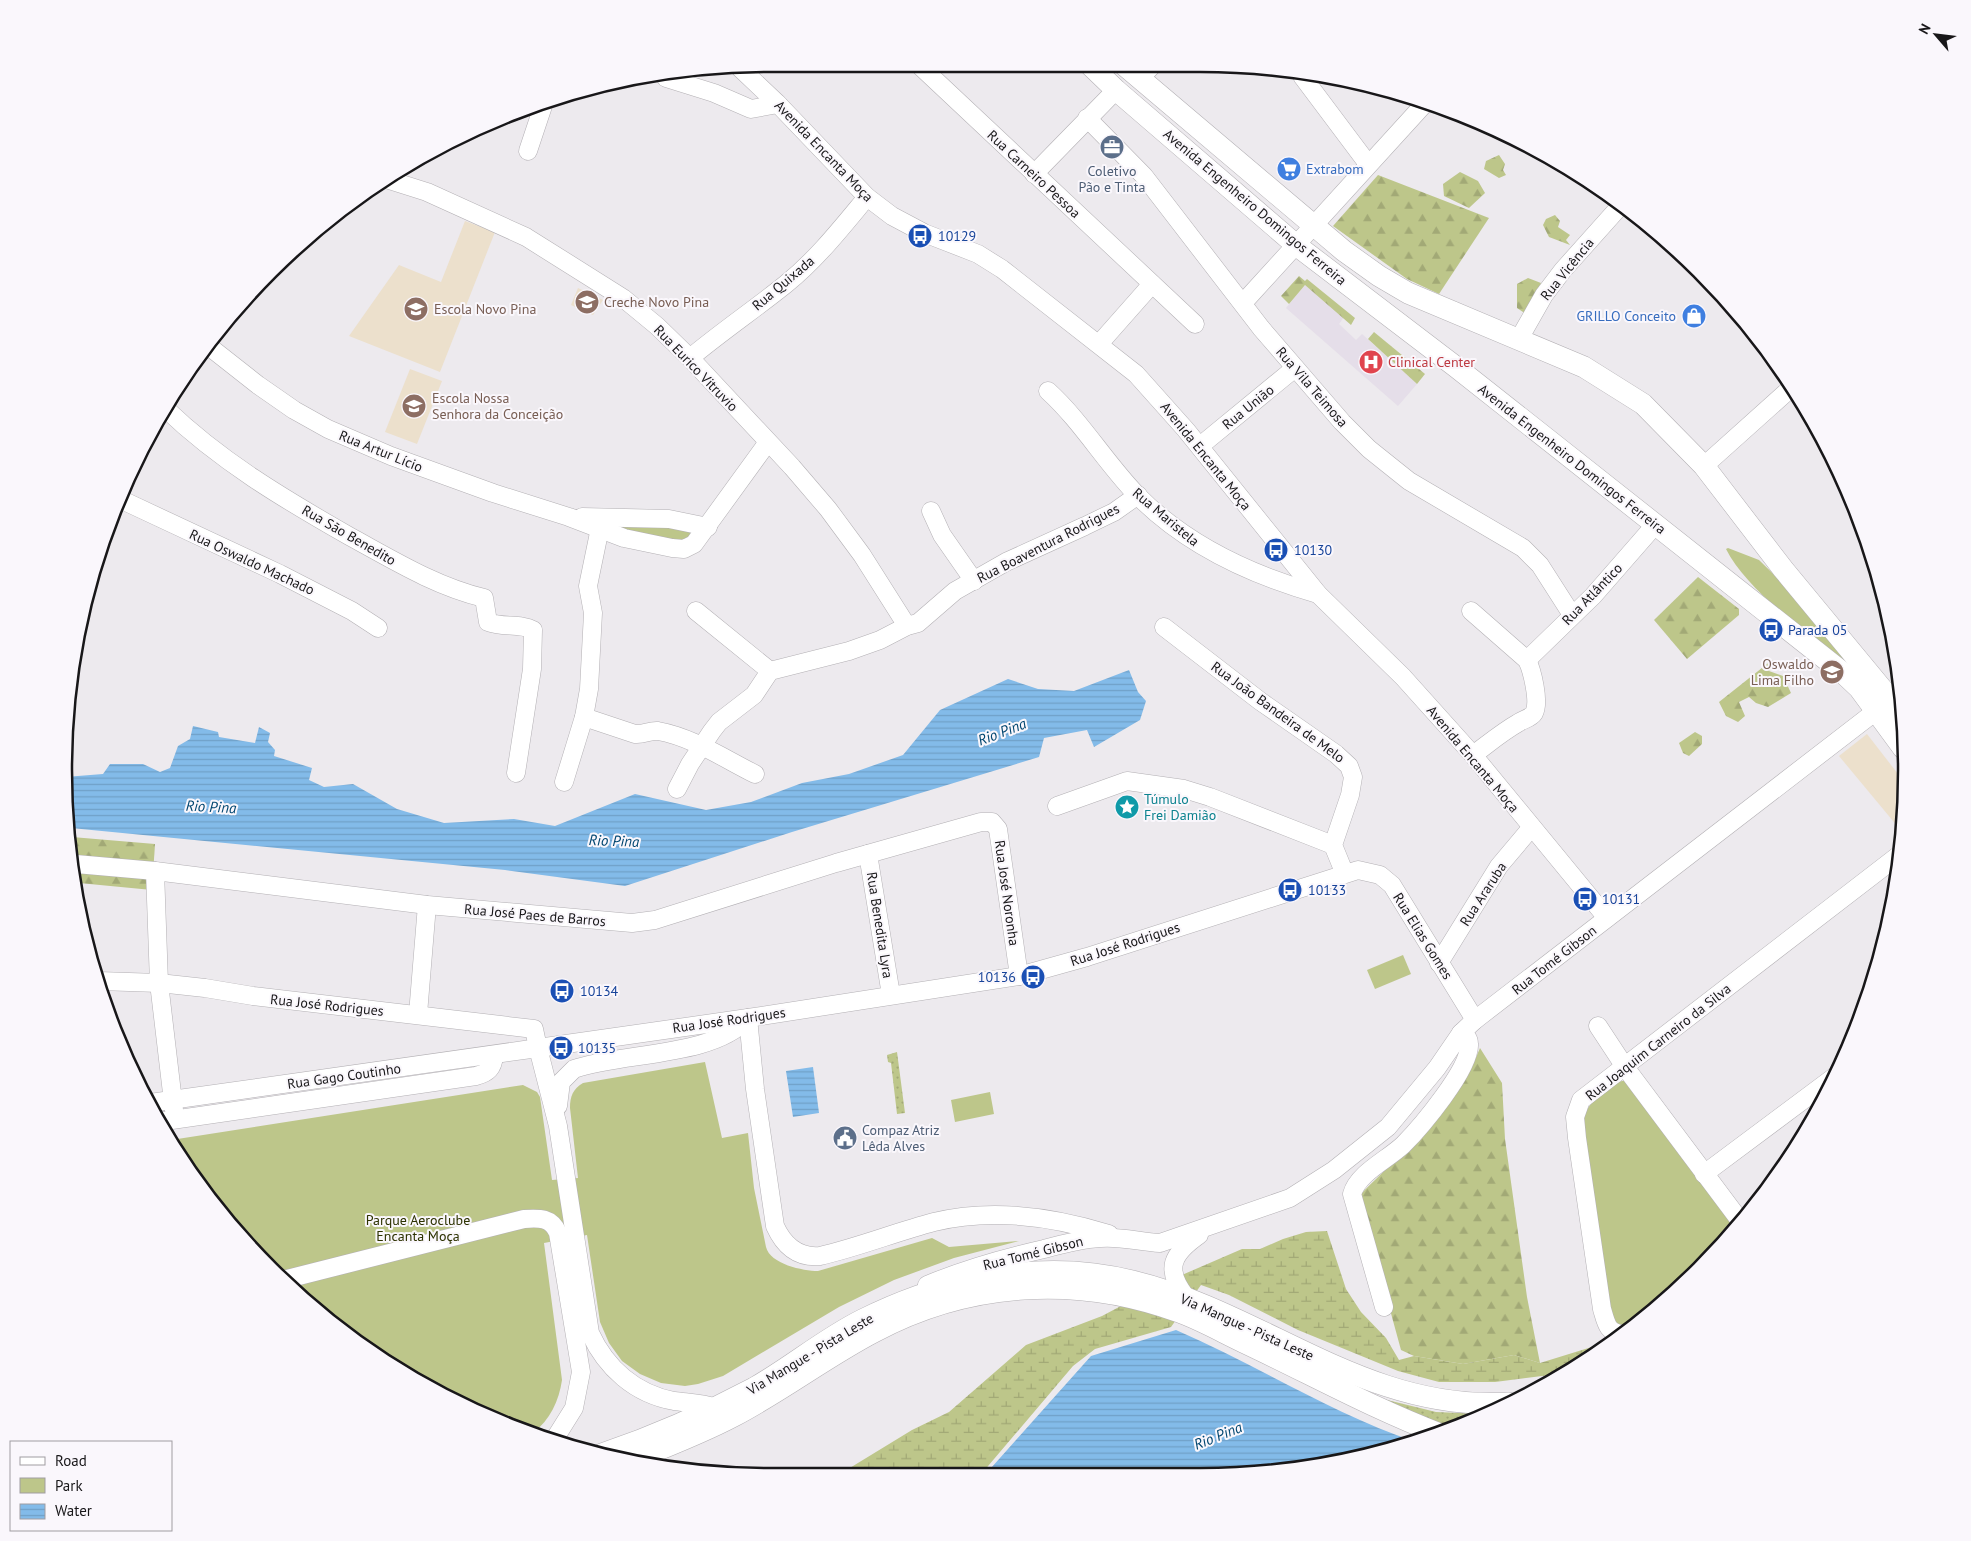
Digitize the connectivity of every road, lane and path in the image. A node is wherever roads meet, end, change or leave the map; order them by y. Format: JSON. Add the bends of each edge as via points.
{"nodes":[{"id":1,"x":926,"y":72,"type":"edge"},
{"id":2,"x":1097,"y":72,"type":"edge"},
{"id":3,"x":1140,"y":72,"type":"edge"},
{"id":4,"x":745,"y":73,"type":"edge"},
{"id":5,"x":671,"y":80,"type":"edge"},
{"id":6,"x":1305,"y":80,"type":"edge"},
{"id":7,"x":1116,"y":90,"type":"junction"},
{"id":8,"x":778,"y":104,"type":"junction"},
{"id":9,"x":1420,"y":108,"type":"edge"},
{"id":10,"x":541,"y":112,"type":"edge"},
{"id":11,"x":1087,"y":118,"type":"junction"},
{"id":12,"x":528,"y":151,"type":"dead end"},
{"id":13,"x":1368,"y":164,"type":"junction"},
{"id":14,"x":1034,"y":174,"type":"junction"},
{"id":15,"x":396,"y":182,"type":"edge"},
{"id":16,"x":867,"y":197,"type":"junction"},
{"id":17,"x":1616,"y":210,"type":"edge"},
{"id":18,"x":1313,"y":226,"type":"junction"},
{"id":19,"x":1296,"y":245,"type":"junction"},
{"id":20,"x":1152,"y":284,"type":"junction"},
{"id":21,"x":1243,"y":303,"type":"junction"},
{"id":22,"x":1195,"y":324,"type":"dead end"},
{"id":23,"x":1519,"y":339,"type":"junction"},
{"id":24,"x":1098,"y":344,"type":"junction"},
{"id":25,"x":214,"y":350,"type":"edge"},
{"id":26,"x":690,"y":358,"type":"junction"},
{"id":27,"x":1295,"y":368,"type":"junction"},
{"id":28,"x":1048,"y":391,"type":"dead end"},
{"id":29,"x":1787,"y":393,"type":"edge"},
{"id":30,"x":171,"y":413,"type":"edge"},
{"id":31,"x":768,"y":442,"type":"junction"},
{"id":32,"x":1200,"y":446,"type":"junction"},
{"id":33,"x":1704,"y":466,"type":"junction"},
{"id":34,"x":1138,"y":495,"type":"junction"},
{"id":35,"x":126,"y":502,"type":"edge"},
{"id":36,"x":932,"y":511,"type":"dead end"},
{"id":37,"x":1655,"y":525,"type":"junction"},
{"id":38,"x":610,"y":527,"type":"junction"},
{"id":39,"x":708,"y":527,"type":"junction"},
{"id":40,"x":974,"y":581,"type":"junction"},
{"id":41,"x":1318,"y":594,"type":"junction"},
{"id":42,"x":1471,"y":611,"type":"dead end"},
{"id":43,"x":696,"y":612,"type":"dead end"},
{"id":44,"x":1572,"y":615,"type":"junction"},
{"id":45,"x":907,"y":626,"type":"junction"},
{"id":46,"x":1164,"y":627,"type":"dead end"},
{"id":47,"x":378,"y":628,"type":"dead end"},
{"id":48,"x":1526,"y":660,"type":"junction"},
{"id":49,"x":770,"y":671,"type":"junction"},
{"id":50,"x":1893,"y":704,"type":"edge"},
{"id":51,"x":584,"y":716,"type":"junction"},
{"id":52,"x":1896,"y":717,"type":"edge"},
{"id":53,"x":700,"y":747,"type":"junction"},
{"id":54,"x":1473,"y":755,"type":"junction"},
{"id":55,"x":516,"y":773,"type":"dead end"},
{"id":56,"x":755,"y":774,"type":"dead end"},
{"id":57,"x":564,"y":782,"type":"dead end"},
{"id":58,"x":677,"y":789,"type":"dead end"},
{"id":59,"x":1056,"y":806,"type":"dead end"},
{"id":60,"x":981,"y":822,"type":"joint"},
{"id":61,"x":1531,"y":828,"type":"junction"},
{"id":62,"x":1333,"y":845,"type":"junction"},
{"id":63,"x":868,"y":854,"type":"junction"},
{"id":64,"x":1893,"y":860,"type":"edge"},
{"id":65,"x":78,"y":864,"type":"edge"},
{"id":66,"x":154,"y":871,"type":"junction"},
{"id":67,"x":1351,"y":871,"type":"junction"},
{"id":68,"x":427,"y":905,"type":"junction"},
{"id":69,"x":1607,"y":918,"type":"junction"},
{"id":70,"x":1439,"y":962,"type":"junction"},
{"id":71,"x":1019,"y":976,"type":"junction"},
{"id":72,"x":106,"y":981,"type":"edge"},
{"id":73,"x":159,"y":984,"type":"junction"},
{"id":74,"x":891,"y":995,"type":"junction"},
{"id":75,"x":418,"y":1014,"type":"junction"},
{"id":76,"x":748,"y":1018,"type":"junction"},
{"id":77,"x":1475,"y":1020,"type":"junction"},
{"id":78,"x":1598,"y":1026,"type":"dead end"},
{"id":79,"x":1461,"y":1033,"type":"junction"},
{"id":80,"x":538,"y":1048,"type":"junction"},
{"id":81,"x":494,"y":1056,"type":"junction"},
{"id":82,"x":1624,"y":1067,"type":"junction"},
{"id":83,"x":172,"y":1100,"type":"junction"},
{"id":84,"x":1816,"y":1100,"type":"edge"},
{"id":85,"x":156,"y":1102,"type":"edge"},
{"id":86,"x":176,"y":1120,"type":"junction"},
{"id":87,"x":167,"y":1121,"type":"edge"},
{"id":88,"x":558,"y":1126,"type":"junction"},
{"id":89,"x":1704,"y":1174,"type":"junction"},
{"id":90,"x":1737,"y":1216,"type":"edge"},
{"id":91,"x":1214,"y":1225,"type":"junction"},
{"id":92,"x":1120,"y":1237,"type":"junction"},
{"id":93,"x":292,"y":1278,"type":"edge"},
{"id":94,"x":1384,"y":1306,"type":"dead end"},
{"id":95,"x":1195,"y":1307,"type":"junction"},
{"id":96,"x":861,"y":1321,"type":"junction"},
{"id":97,"x":1614,"y":1332,"type":"edge"},
{"id":98,"x":1495,"y":1403,"type":"edge"},
{"id":99,"x":716,"y":1408,"type":"junction"},
{"id":100,"x":1429,"y":1430,"type":"edge"},
{"id":101,"x":557,"y":1435,"type":"edge"},
{"id":102,"x":613,"y":1450,"type":"edge"},
{"id":103,"x":641,"y":1456,"type":"edge"}],
"edges":[{"from":1,"to":14,"type":"street","name":"Rua Carneiro Pessoa"},
{"from":2,"to":7,"type":"main road","name":"Avenida Engenheiro Domingos Ferreira"},
{"from":3,"to":18,"type":"main road","name":"Avenida Engenheiro Domingos Ferreira"},
{"from":4,"to":8,"type":"street","name":"Avenida Encanta Moça"},
{"from":5,"to":8,"type":"street","via":[[751,109]]},
{"from":6,"to":13,"type":"street"},
{"from":7,"to":11,"type":"street"},
{"from":7,"to":19,"type":"main road","name":"Avenida Engenheiro Domingos Ferreira"},
{"from":8,"to":16,"type":"street","name":"Avenida Encanta Moça"},
{"from":9,"to":13,"type":"street"},
{"from":10,"to":12,"type":"street"},
{"from":11,"to":14,"type":"street"},
{"from":11,"to":21,"type":"street","name":"Rua Vila Teimosa","via":[[1144,176]]},
{"from":13,"to":18,"type":"street"},
{"from":14,"to":20,"type":"street","name":"Rua Carneiro Pessoa"},
{"from":15,"to":26,"type":"street","name":"Rua Eurico Vitruvio","via":[[436,196],[526,237],[623,298]]},
{"from":16,"to":24,"type":"street","name":"Avenida Encanta Moça","via":[[892,216],[924,233],[978,254],[1002,269]]},
{"from":16,"to":26,"type":"street","name":"Rua Quixada","via":[[809,263]]},
{"from":17,"to":23,"type":"street","name":"Rua Vicência","via":[[1562,270]]},
{"from":18,"to":19,"type":"street"},
{"from":18,"to":23,"type":"main road","name":"Avenida Engenheiro Domingos Ferreira","via":[[1379,276],[1408,293]]},
{"from":19,"to":21,"type":"street"},
{"from":19,"to":37,"type":"main road","name":"Avenida Engenheiro Domingos Ferreira"},
{"from":20,"to":22,"type":"street","name":"Rua Carneiro Pessoa"},
{"from":20,"to":24,"type":"street"},
{"from":21,"to":27,"type":"street","name":"Rua Vila Teimosa"},
{"from":23,"to":33,"type":"main road","name":"Avenida Engenheiro Domingos Ferreira","via":[[1584,367],[1643,404]]},
{"from":24,"to":32,"type":"street","name":"Avenida Encanta Moça","via":[[1136,374]]},
{"from":25,"to":38,"type":"street","name":"Rua Artur Lício","via":[[258,385],[328,429],[493,493]]},
{"from":26,"to":31,"type":"street","name":"Rua Eurico Vitruvio"},
{"from":27,"to":32,"type":"street","name":"Rua União"},
{"from":27,"to":44,"type":"street","name":"Rua Vila Teimosa","via":[[1369,449],[1409,481],[1523,548],[1540,565]]},
{"from":28,"to":34,"type":"street","name":"Rua Maristela","via":[[1070,412]]},
{"from":29,"to":33,"type":"street"},
{"from":30,"to":55,"type":"street","name":"Rua São Benedito","via":[[234,466],[299,507],[419,574],[484,598],[488,622],[531,628],[534,634],[532,669]]},
{"from":31,"to":39,"type":"street","name":"Rua Artur Lício"},
{"from":31,"to":45,"type":"street","name":"Rua Eurico Vitruvio","via":[[828,509]]},
{"from":32,"to":41,"type":"street","name":"Avenida Encanta Moça"},
{"from":33,"to":50,"type":"main road","name":"Avenida Engenheiro Domingos Ferreira"},
{"from":34,"to":40,"type":"street","name":"Rua Boaventura Rodrigues","via":[[1107,515],[1006,562]]},
{"from":34,"to":41,"type":"street","name":"Rua Maristela","via":[[1199,546],[1281,584]]},
{"from":35,"to":47,"type":"street","name":"Rua Oswaldo Machado","via":[[288,578]]},
{"from":36,"to":40,"type":"street","via":[[942,535]]},
{"from":37,"to":44,"type":"street","name":"Rua Atlântico","via":[[1593,596]]},
{"from":37,"to":50,"type":"main road","name":"Avenida Engenheiro Domingos Ferreira","via":[[1859,688]]},
{"from":38,"to":39,"type":"street","name":"Rua Artur Lício","via":[[669,519]]},
{"from":38,"to":39,"type":"street","name":"Rua Artur Lício","via":[[650,546],[684,550],[694,544]]},
{"from":38,"to":51,"type":"street","via":[[588,586],[593,630]]},
{"from":40,"to":45,"type":"street","name":"Rua Boaventura Rodrigues","via":[[918,622]]},
{"from":41,"to":54,"type":"street","name":"Avenida Encanta Moça","via":[[1402,677]]},
{"from":42,"to":48,"type":"street"},
{"from":43,"to":49,"type":"street"},
{"from":44,"to":48,"type":"street","name":"Rua Atlântico"},
{"from":45,"to":49,"type":"street","name":"Rua Boaventura Rodrigues","via":[[857,648]]},
{"from":46,"to":62,"type":"street","name":"Rua João Bandeira de Melo","via":[[1349,766],[1353,777],[1350,794]]},
{"from":48,"to":54,"type":"street","via":[[1534,680],[1534,714]]},
{"from":49,"to":53,"type":"street","via":[[754,695],[719,722]]},
{"from":50,"to":52,"type":"main road","name":"Avenida Engenheiro Domingos Ferreira"},
{"from":50,"to":69,"type":"street","name":"Rua Tomé Gibson"},
{"from":51,"to":53,"type":"street","via":[[635,734],[651,730],[669,734]]},
{"from":51,"to":57,"type":"street"},
{"from":53,"to":56,"type":"street"},
{"from":53,"to":58,"type":"street"},
{"from":54,"to":61,"type":"street","name":"Avenida Encanta Moça"},
{"from":59,"to":62,"type":"street","via":[[1127,782],[1184,789]]},
{"from":60,"to":63,"type":"street","name":"Rua José Paes de Barros"},
{"from":60,"to":71,"type":"street","name":"Rua José Noronha","via":[[992,822],[998,829]]},
{"from":61,"to":69,"type":"street","name":"Avenida Encanta Moça"},
{"from":61,"to":70,"type":"street","name":"Rua Araruba","via":[[1499,866]]},
{"from":62,"to":67,"type":"street"},
{"from":63,"to":68,"type":"street","name":"Rua José Paes de Barros","via":[[655,920],[616,923]]},
{"from":63,"to":74,"type":"street","name":"Rua Benedita Lyra"},
{"from":64,"to":82,"type":"street","name":"Rua Joaquim Carneiro da Silva"},
{"from":65,"to":66,"type":"street","name":"Rua José Paes de Barros"},
{"from":66,"to":68,"type":"street","name":"Rua José Paes de Barros"},
{"from":66,"to":73,"type":"street"},
{"from":67,"to":70,"type":"street","name":"Rua Elias Gomes","via":[[1380,875],[1392,885]]},
{"from":67,"to":71,"type":"street","name":"Rua José Rodrigues"},
{"from":68,"to":75,"type":"street"},
{"from":69,"to":77,"type":"street","name":"Rua Tomé Gibson"},
{"from":70,"to":77,"type":"street","name":"Rua Elias Gomes"},
{"from":71,"to":74,"type":"street","name":"Rua José Rodrigues"},
{"from":72,"to":73,"type":"street","name":"Rua José Rodrigues"},
{"from":73,"to":75,"type":"street","name":"Rua José Rodrigues"},
{"from":73,"to":83,"type":"street"},
{"from":74,"to":76,"type":"street","name":"Rua José Rodrigues"},
{"from":75,"to":80,"type":"street","name":"Rua José Rodrigues","via":[[534,1029]]},
{"from":76,"to":80,"type":"street","name":"Rua José Rodrigues"},
{"from":76,"to":88,"type":"street","via":[[739,1028],[708,1043],[574,1069],[564,1076],[559,1088]]},
{"from":76,"to":92,"type":"street","via":[[775,1226],[783,1242],[792,1250],[810,1257],[820,1256],[936,1222],[979,1216],[1034,1217],[1068,1222]]},
{"from":77,"to":79,"type":"street","name":"Rua Tomé Gibson"},
{"from":78,"to":82,"type":"street"},
{"from":79,"to":91,"type":"street","name":"Rua Tomé Gibson","via":[[1405,1108],[1368,1144],[1290,1198]]},
{"from":79,"to":94,"type":"street","via":[[1470,1044],[1468,1055],[1446,1093],[1408,1139],[1363,1178],[1352,1194]]},
{"from":80,"to":81,"type":"street","name":"Rua Gago Coutinho"},
{"from":80,"to":88,"type":"street"},
{"from":81,"to":83,"type":"street","name":"Rua Gago Coutinho"},
{"from":81,"to":86,"type":"street","via":[[490,1069],[476,1076]]},
{"from":82,"to":89,"type":"street"},
{"from":82,"to":97,"type":"street","name":"Rua Joaquim Carneiro da Silva","via":[[1581,1100],[1575,1117],[1602,1309],[1607,1327]]},
{"from":83,"to":85,"type":"street","name":"Rua Gago Coutinho"},
{"from":83,"to":86,"type":"street"},
{"from":84,"to":89,"type":"street"},
{"from":86,"to":87,"type":"street"},
{"from":88,"to":99,"type":"street","via":[[590,1333],[595,1344],[610,1366],[640,1390],[662,1398]]},
{"from":89,"to":90,"type":"street"},
{"from":91,"to":92,"type":"street","name":"Rua Tomé Gibson","via":[[1160,1243]]},
{"from":91,"to":95,"type":"street","name":"Rua Tomé Gibson","via":[[1184,1246],[1173,1266],[1173,1277]]},
{"from":92,"to":96,"type":"street","name":"Rua Tomé Gibson","via":[[1079,1240],[954,1273],[910,1292]]},
{"from":93,"to":101,"type":"street","via":[[524,1219],[539,1218],[550,1222],[558,1233],[581,1372],[574,1408]]},
{"from":95,"to":96,"type":"main road","name":"Via Mangue - Pista Leste","via":[[1131,1280],[1077,1273],[1026,1273],[967,1281],[923,1293]]},
{"from":95,"to":98,"type":"main road","name":"Via Mangue - Pista Leste","via":[[1359,1378],[1397,1391],[1463,1403]]},
{"from":95,"to":100,"type":"main road","via":[[1371,1406]]},
{"from":95,"to":103,"type":"main road","via":[[1087,1290],[1049,1288],[967,1296],[931,1306],[875,1332],[732,1417]]},
{"from":96,"to":99,"type":"main road","name":"Via Mangue - Pista Leste"},
{"from":99,"to":102,"type":"main road","name":"Via Mangue - Pista Leste","via":[[670,1430]]}]}
